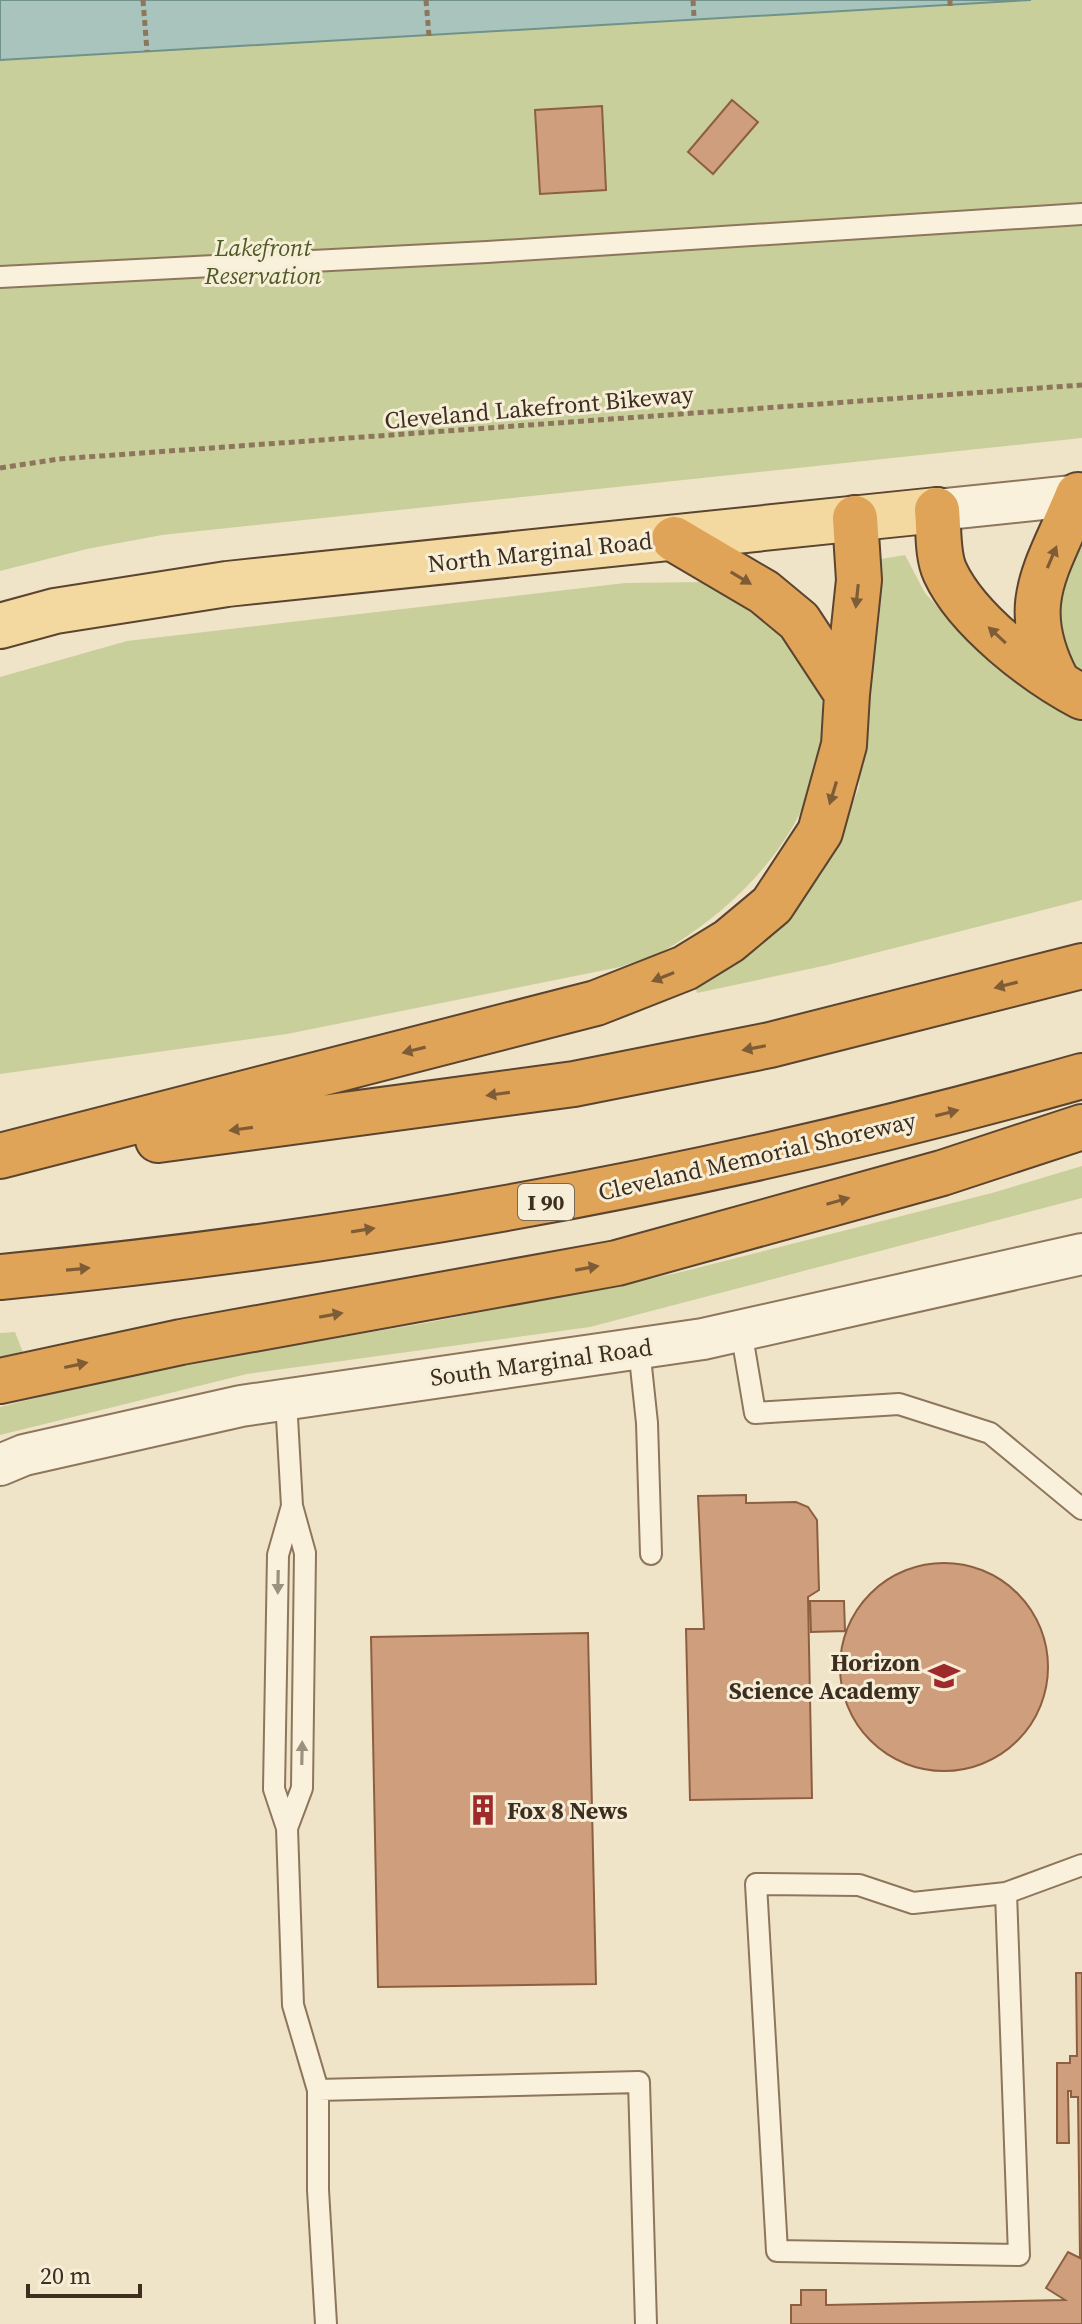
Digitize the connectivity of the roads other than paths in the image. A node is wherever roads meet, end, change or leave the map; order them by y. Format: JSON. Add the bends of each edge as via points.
{"nodes":[{"id":1,"x":1082,"y":214,"type":"edge"},
{"id":2,"x":0,"y":277,"type":"edge"},
{"id":3,"x":1080,"y":495,"type":"edge"},
{"id":4,"x":937,"y":510,"type":"junction"},
{"id":5,"x":855,"y":518,"type":"junction"},
{"id":6,"x":674,"y":539,"type":"junction"},
{"id":7,"x":0,"y":626,"type":"edge"},
{"id":8,"x":1070,"y":690,"type":"edge"},
{"id":9,"x":847,"y":694,"type":"junction"},
{"id":10,"x":1082,"y":966,"type":"edge"},
{"id":11,"x":1082,"y":1076,"type":"edge"},
{"id":12,"x":1082,"y":1127,"type":"edge"},
{"id":13,"x":0,"y":1159,"type":"edge"},
{"id":14,"x":1082,"y":1254,"type":"edge"},
{"id":15,"x":0,"y":1277,"type":"edge"},
{"id":16,"x":741,"y":1330,"type":"junction"},
{"id":17,"x":639,"y":1348,"type":"junction"},
{"id":18,"x":0,"y":1381,"type":"edge"},
{"id":19,"x":286,"y":1400,"type":"junction"},
{"id":20,"x":0,"y":1465,"type":"edge"},
{"id":21,"x":1082,"y":1509,"type":"edge"},
{"id":22,"x":651,"y":1554,"type":"dead end"},
{"id":23,"x":1082,"y":1865,"type":"edge"},
{"id":24,"x":1006,"y":1893,"type":"junction"},
{"id":25,"x":318,"y":2090,"type":"junction"},
{"id":26,"x":326,"y":2324,"type":"edge"},
{"id":27,"x":646,"y":2324,"type":"edge"}],
"edges":[{"from":1,"to":2,"type":"lane"},
{"from":3,"to":4,"type":"street","name":"North Marginal Road"},
{"from":8,"to":3,"type":"highway","one_way":true,"via":[[1041,652],[1035,615],[1039,592]]},
{"from":4,"to":5,"type":"main road","name":"North Marginal Road"},
{"from":8,"to":4,"type":"highway","one_way":true,"via":[[989,628],[957,591],[944,570]]},
{"from":5,"to":6,"type":"main road","name":"North Marginal Road"},
{"from":5,"to":9,"type":"highway","one_way":true,"via":[[859,580]]},
{"from":6,"to":7,"type":"main road","name":"North Marginal Road","via":[[227,584],[55,611]]},
{"from":6,"to":9,"type":"highway","one_way":true,"via":[[764,592],[799,621]]},
{"from":9,"to":13,"type":"highway","one_way":true,"via":[[835,785],[803,863],[772,905],[685,968],[596,1003]]},
{"from":10,"to":13,"type":"highway","one_way":true,"via":[[770,1045],[574,1084]]},
{"from":15,"to":11,"type":"highway","name":"Cleveland Memorial Shoreway","number":"I 90","one_way":true,"via":[[172,1260],[579,1197],[815,1146]]},
{"from":18,"to":12,"type":"highway","one_way":true,"via":[[181,1342],[617,1263],[942,1173]]},
{"from":14,"to":16,"type":"street","name":"South Marginal Road"},
{"from":16,"to":17,"type":"street","name":"South Marginal Road"},
{"from":16,"to":21,"type":"lane","via":[[755,1413],[899,1404],[990,1433]]},
{"from":17,"to":19,"type":"street","name":"South Marginal Road"},
{"from":17,"to":22,"type":"lane"},
{"from":19,"to":20,"type":"street","name":"South Marginal Road","via":[[24,1455]]},
{"from":19,"to":25,"type":"lane","via":[[292,1506],[278,1555],[274,1789],[287,1828],[293,2005]]},
{"from":23,"to":24,"type":"lane"},
{"from":24,"to":24,"type":"lane","via":[[913,1903],[859,1885],[756,1884],[777,2251],[1019,2255]]},
{"from":25,"to":26,"type":"lane"},
{"from":25,"to":27,"type":"lane","via":[[639,2082]]}]}
